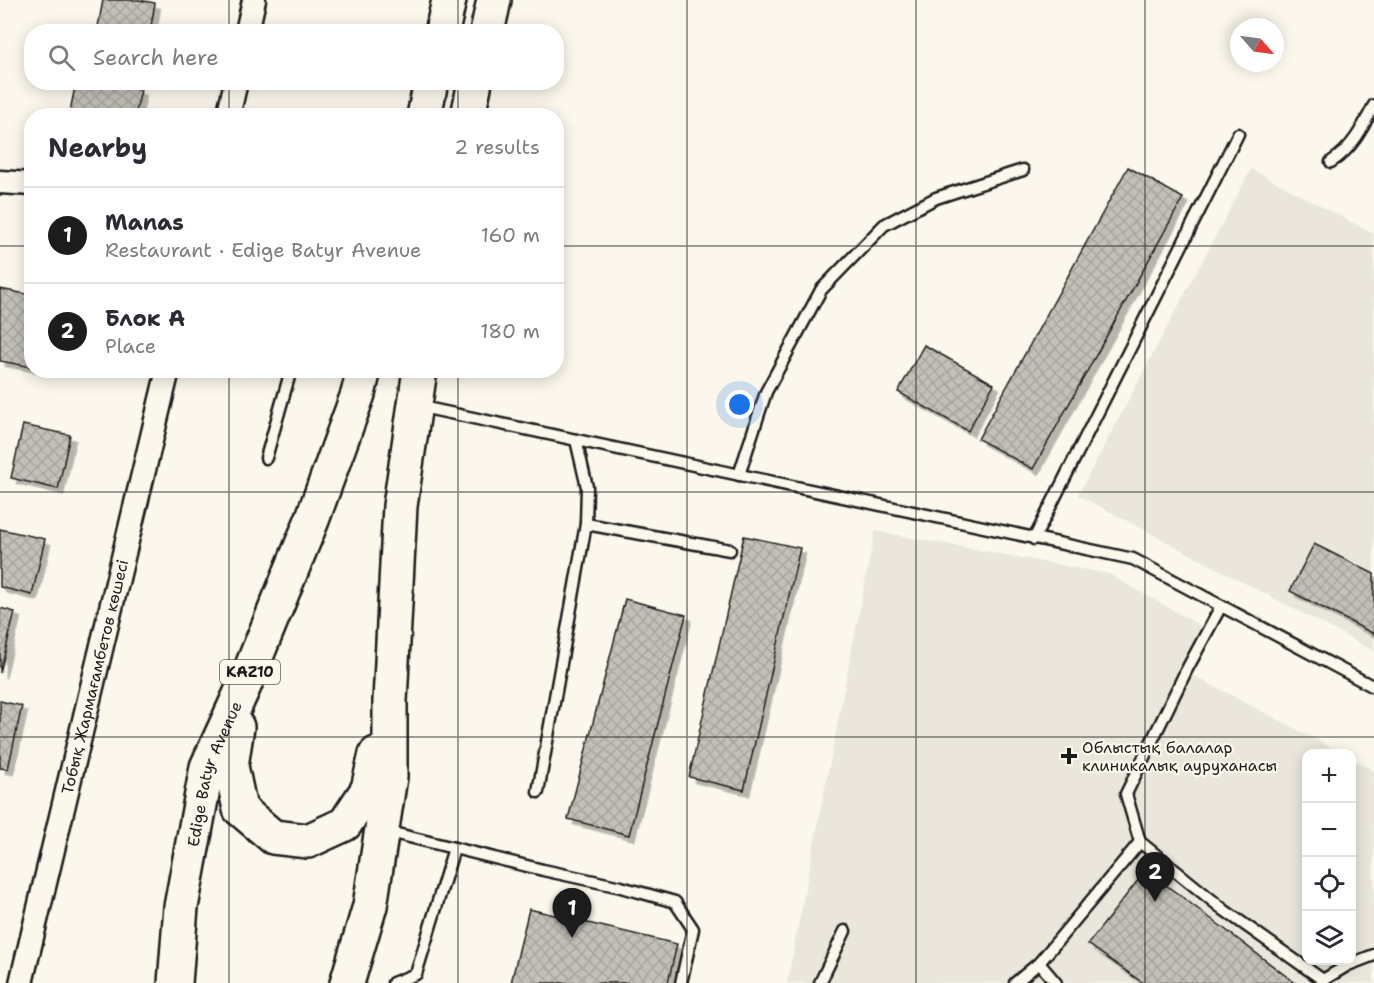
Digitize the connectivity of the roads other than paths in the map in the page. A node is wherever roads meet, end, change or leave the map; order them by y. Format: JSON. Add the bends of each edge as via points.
{"nodes":[{"id":1,"x":255,"y":0,"type":"edge"},
{"id":2,"x":449,"y":0,"type":"edge"},
{"id":3,"x":494,"y":0,"type":"edge"},
{"id":4,"x":249,"y":24,"type":"edge"},
{"id":5,"x":444,"y":24,"type":"edge"},
{"id":6,"x":489,"y":24,"type":"edge"},
{"id":7,"x":234,"y":90,"type":"edge"},
{"id":8,"x":429,"y":90,"type":"edge"},
{"id":9,"x":474,"y":90,"type":"edge"},
{"id":10,"x":1374,"y":105,"type":"edge"},
{"id":11,"x":230,"y":108,"type":"edge"},
{"id":12,"x":426,"y":108,"type":"edge"},
{"id":13,"x":470,"y":108,"type":"edge"},
{"id":14,"x":1238,"y":134,"type":"dead end"},
{"id":15,"x":1332,"y":162,"type":"dead end"},
{"id":16,"x":1023,"y":170,"type":"dead end"},
{"id":17,"x":0,"y":182,"type":"edge"},
{"id":18,"x":24,"y":184,"type":"edge"},
{"id":19,"x":166,"y":378,"type":"edge"},
{"id":20,"x":289,"y":378,"type":"edge"},
{"id":21,"x":362,"y":378,"type":"edge"},
{"id":22,"x":419,"y":378,"type":"edge"},
{"id":23,"x":414,"y":405,"type":"junction"},
{"id":24,"x":576,"y":440,"type":"junction"},
{"id":25,"x":266,"y":458,"type":"dead end"},
{"id":26,"x":739,"y":475,"type":"junction"},
{"id":27,"x":586,"y":524,"type":"junction"},
{"id":28,"x":1034,"y":539,"type":"junction"},
{"id":29,"x":730,"y":550,"type":"dead end"},
{"id":30,"x":1221,"y":606,"type":"junction"},
{"id":31,"x":244,"y":686,"type":"junction"},
{"id":32,"x":1374,"y":687,"type":"edge"},
{"id":33,"x":390,"y":701,"type":"junction"},
{"id":34,"x":538,"y":792,"type":"dead end"},
{"id":35,"x":382,"y":830,"type":"junction"},
{"id":36,"x":1140,"y":842,"type":"junction"},
{"id":37,"x":454,"y":848,"type":"junction"},
{"id":38,"x":181,"y":907,"type":"junction"},
{"id":39,"x":845,"y":931,"type":"dead end"},
{"id":40,"x":1374,"y":955,"type":"edge"},
{"id":41,"x":1039,"y":963,"type":"junction"},
{"id":42,"x":21,"y":983,"type":"edge"},
{"id":43,"x":168,"y":983,"type":"edge"},
{"id":44,"x":175,"y":983,"type":"edge"},
{"id":45,"x":346,"y":983,"type":"edge"},
{"id":46,"x":393,"y":983,"type":"edge"},
{"id":47,"x":681,"y":983,"type":"edge"},
{"id":48,"x":820,"y":983,"type":"edge"},
{"id":49,"x":1015,"y":983,"type":"edge"},
{"id":50,"x":1056,"y":983,"type":"edge"}],
"edges":[{"from":1,"to":4,"type":"street"},
{"from":2,"to":5,"type":"main road"},
{"from":3,"to":6,"type":"main road"},
{"from":7,"to":11,"type":"street"},
{"from":8,"to":12,"type":"main road"},
{"from":9,"to":13,"type":"main road"},
{"from":10,"to":15,"type":"lane","via":[[1362,130],[1345,153]]},
{"from":14,"to":28,"type":"lane"},
{"from":16,"to":26,"type":"lane","via":[[936,198],[884,225],[821,290],[766,392]]},
{"from":17,"to":18,"type":"street"},
{"from":19,"to":42,"type":"street","name":"Тобық Жармағамбетов көшесі"},
{"from":20,"to":25,"type":"lane"},
{"from":21,"to":31,"type":"main road","name":"Edige Batyr Avenue","number":"KAZ10","via":[[312,520]]},
{"from":22,"to":23,"type":"main road"},
{"from":23,"to":24,"type":"lane"},
{"from":23,"to":33,"type":"main road","via":[[400,506]]},
{"from":24,"to":26,"type":"lane"},
{"from":24,"to":27,"type":"lane","via":[[587,487]]},
{"from":26,"to":28,"type":"lane"},
{"from":27,"to":29,"type":"lane"},
{"from":27,"to":34,"type":"lane"},
{"from":28,"to":30,"type":"lane","via":[[1133,559]]},
{"from":30,"to":32,"type":"lane"},
{"from":30,"to":36,"type":"lane","via":[[1126,794]]},
{"from":31,"to":33,"type":"main road","via":[[231,766],[240,809],[273,837],[308,841],[345,824],[368,789]]},
{"from":31,"to":38,"type":"main road","name":"Edige Batyr Avenue","number":"KAZ10","via":[[207,767]]},
{"from":33,"to":35,"type":"main road","via":[[390,777]]},
{"from":35,"to":37,"type":"lane"},
{"from":35,"to":45,"type":"main road","via":[[370,906]]},
{"from":36,"to":40,"type":"lane","via":[[1224,910],[1323,980],[1348,964]]},
{"from":36,"to":41,"type":"lane"},
{"from":37,"to":46,"type":"lane","via":[[416,974]]},
{"from":37,"to":47,"type":"lane","via":[[675,902],[693,929]]},
{"from":38,"to":43,"type":"lane"},
{"from":38,"to":44,"type":"main road","name":"Edige Batyr Avenue","number":"KAZ10"},
{"from":39,"to":48,"type":"lane"},
{"from":41,"to":49,"type":"lane"},
{"from":41,"to":50,"type":"lane"}]}
